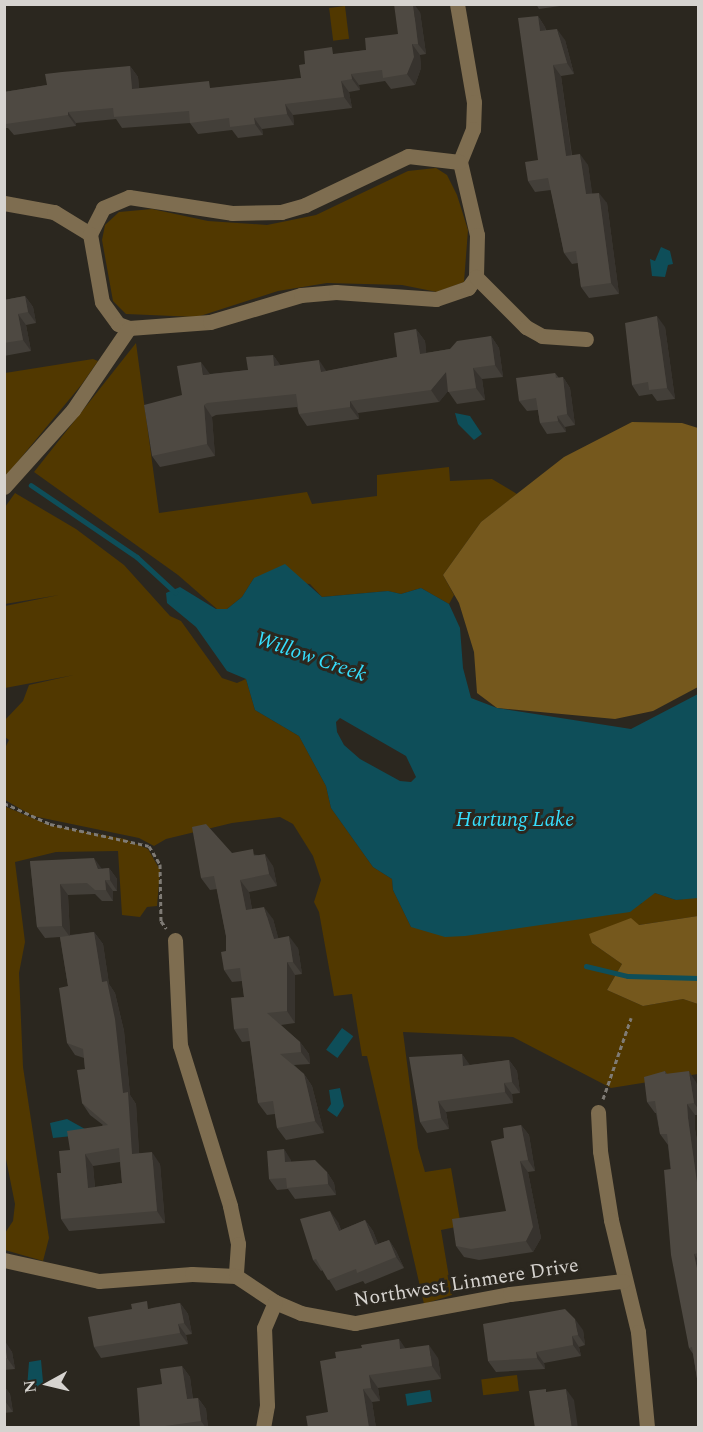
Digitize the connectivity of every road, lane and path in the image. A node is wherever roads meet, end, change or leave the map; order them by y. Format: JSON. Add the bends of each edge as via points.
{"nodes":[{"id":1,"x":457,"y":4,"type":"edge"},
{"id":2,"x":460,"y":162,"type":"junction"},
{"id":3,"x":4,"y":203,"type":"edge"},
{"id":4,"x":90,"y":234,"type":"junction"},
{"id":5,"x":476,"y":277,"type":"junction"},
{"id":6,"x":129,"y":328,"type":"junction"},
{"id":7,"x":586,"y":339,"type":"dead end"},
{"id":8,"x":4,"y":487,"type":"edge"},
{"id":9,"x":4,"y":803,"type":"edge"},
{"id":10,"x":175,"y":940,"type":"joint"},
{"id":11,"x":631,"y":1018,"type":"dead end"},
{"id":12,"x":598,"y":1112,"type":"joint"},
{"id":13,"x":4,"y":1260,"type":"edge"},
{"id":14,"x":236,"y":1276,"type":"junction"},
{"id":15,"x":623,"y":1281,"type":"junction"},
{"id":16,"x":275,"y":1302,"type":"junction"},
{"id":17,"x":263,"y":1428,"type":"edge"},
{"id":18,"x":646,"y":1428,"type":"edge"}],
"edges":[{"from":1,"to":2,"type":"street","via":[[474,102],[473,129]]},
{"from":2,"to":4,"type":"street","via":[[408,156],[388,162],[305,205],[281,212],[232,213],[129,197],[103,208]]},
{"from":2,"to":5,"type":"street","via":[[477,235]]},
{"from":3,"to":4,"type":"street","via":[[54,212]]},
{"from":4,"to":6,"type":"street","via":[[102,303],[118,324]]},
{"from":5,"to":6,"type":"street","via":[[468,288],[436,299],[347,292],[301,295],[210,322]]},
{"from":5,"to":7,"type":"street","via":[[526,327],[542,336]]},
{"from":6,"to":8,"type":"street","via":[[73,410]]},
{"from":9,"to":10,"type":"path","via":[[50,824],[149,846],[160,864],[161,921]]},
{"from":10,"to":14,"type":"street","via":[[180,1045],[230,1206],[238,1244]]},
{"from":11,"to":12,"type":"path"},
{"from":12,"to":15,"type":"street","via":[[600,1151]]},
{"from":13,"to":14,"type":"street","via":[[99,1281],[192,1274]]},
{"from":14,"to":16,"type":"street","name":"Northwest Linmere Drive"},
{"from":15,"to":16,"type":"street","name":"Northwest Linmere Drive","via":[[510,1294],[355,1323],[301,1313]]},
{"from":15,"to":18,"type":"street","via":[[638,1332]]},
{"from":16,"to":17,"type":"street","via":[[264,1328],[267,1405]]}]}
